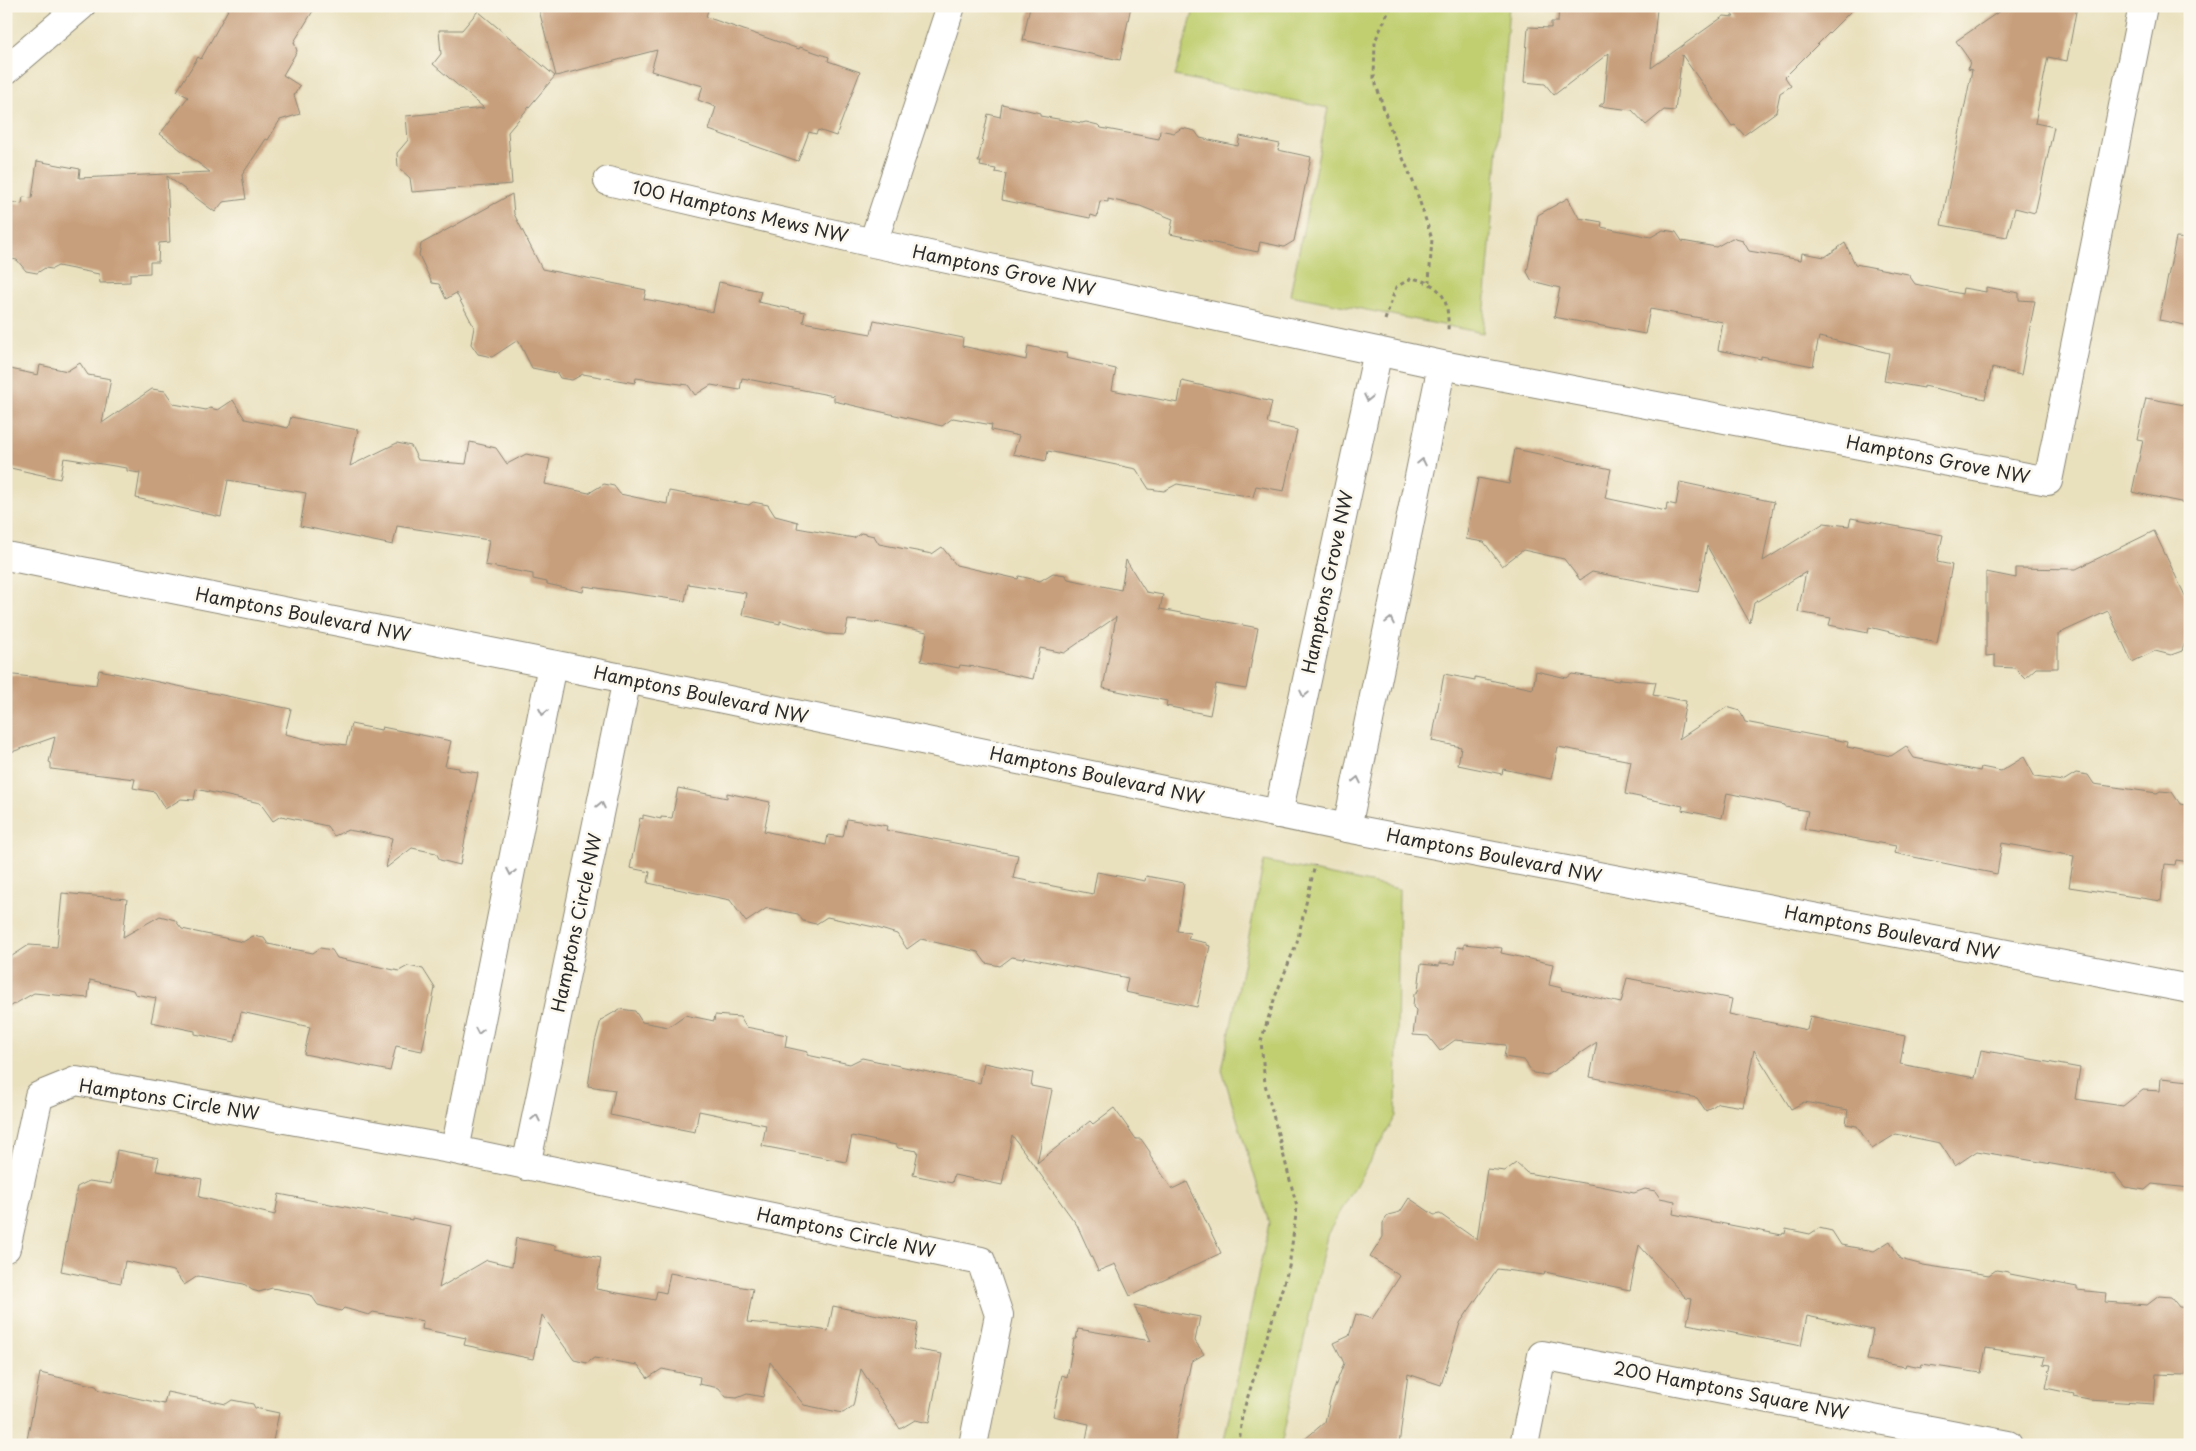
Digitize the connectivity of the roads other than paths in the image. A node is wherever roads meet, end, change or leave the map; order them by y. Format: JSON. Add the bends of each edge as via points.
{"nodes":[{"id":1,"x":82,"y":6,"type":"edge"},
{"id":2,"x":951,"y":6,"type":"edge"},
{"id":3,"x":2143,"y":6,"type":"edge"},
{"id":4,"x":6,"y":70,"type":"edge"},
{"id":5,"x":608,"y":181,"type":"dead end"},
{"id":6,"x":873,"y":243,"type":"junction"},
{"id":7,"x":1378,"y":350,"type":"junction"},
{"id":8,"x":1442,"y":365,"type":"junction"},
{"id":9,"x":6,"y":556,"type":"edge"},
{"id":10,"x":552,"y":665,"type":"junction"},
{"id":11,"x":627,"y":679,"type":"junction"},
{"id":12,"x":1278,"y":814,"type":"junction"},
{"id":13,"x":1347,"y":828,"type":"junction"},
{"id":14,"x":2190,"y":989,"type":"edge"},
{"id":15,"x":455,"y":1150,"type":"junction"},
{"id":16,"x":526,"y":1166,"type":"junction"},
{"id":17,"x":6,"y":1248,"type":"edge"},
{"id":18,"x":973,"y":1445,"type":"edge"},
{"id":19,"x":1524,"y":1445,"type":"edge"},
{"id":20,"x":2008,"y":1445,"type":"edge"}],
"edges":[{"from":1,"to":4,"type":"street"},
{"from":2,"to":6,"type":"street"},
{"from":3,"to":8,"type":"street","name":"Hamptons Grove NW","via":[[2048,481]]},
{"from":5,"to":6,"type":"street","name":"100 Hamptons Mews NW"},
{"from":6,"to":7,"type":"street","name":"Hamptons Grove NW"},
{"from":7,"to":8,"type":"street","name":"Hamptons Grove NW"},
{"from":7,"to":12,"type":"street","name":"Hamptons Grove NW","one_way":true},
{"from":13,"to":8,"type":"street","one_way":true},
{"from":9,"to":10,"type":"street","name":"Hamptons Boulevard NW"},
{"from":10,"to":11,"type":"street","name":"Hamptons Boulevard NW"},
{"from":10,"to":15,"type":"street","one_way":true},
{"from":11,"to":12,"type":"street","name":"Hamptons Boulevard NW"},
{"from":16,"to":11,"type":"street","name":"Hamptons Circle NW","one_way":true},
{"from":12,"to":13,"type":"street","name":"Hamptons Boulevard NW"},
{"from":13,"to":14,"type":"street","name":"Hamptons Boulevard NW"},
{"from":15,"to":16,"type":"street","name":"Hamptons Circle NW"},
{"from":15,"to":17,"type":"street","name":"Hamptons Circle NW","via":[[76,1081],[39,1096]]},
{"from":16,"to":18,"type":"street","name":"Hamptons Circle NW","via":[[981,1261],[999,1314]]},
{"from":19,"to":20,"type":"street","name":"200 Hamptons Square NW","via":[[1542,1355]]}]}
